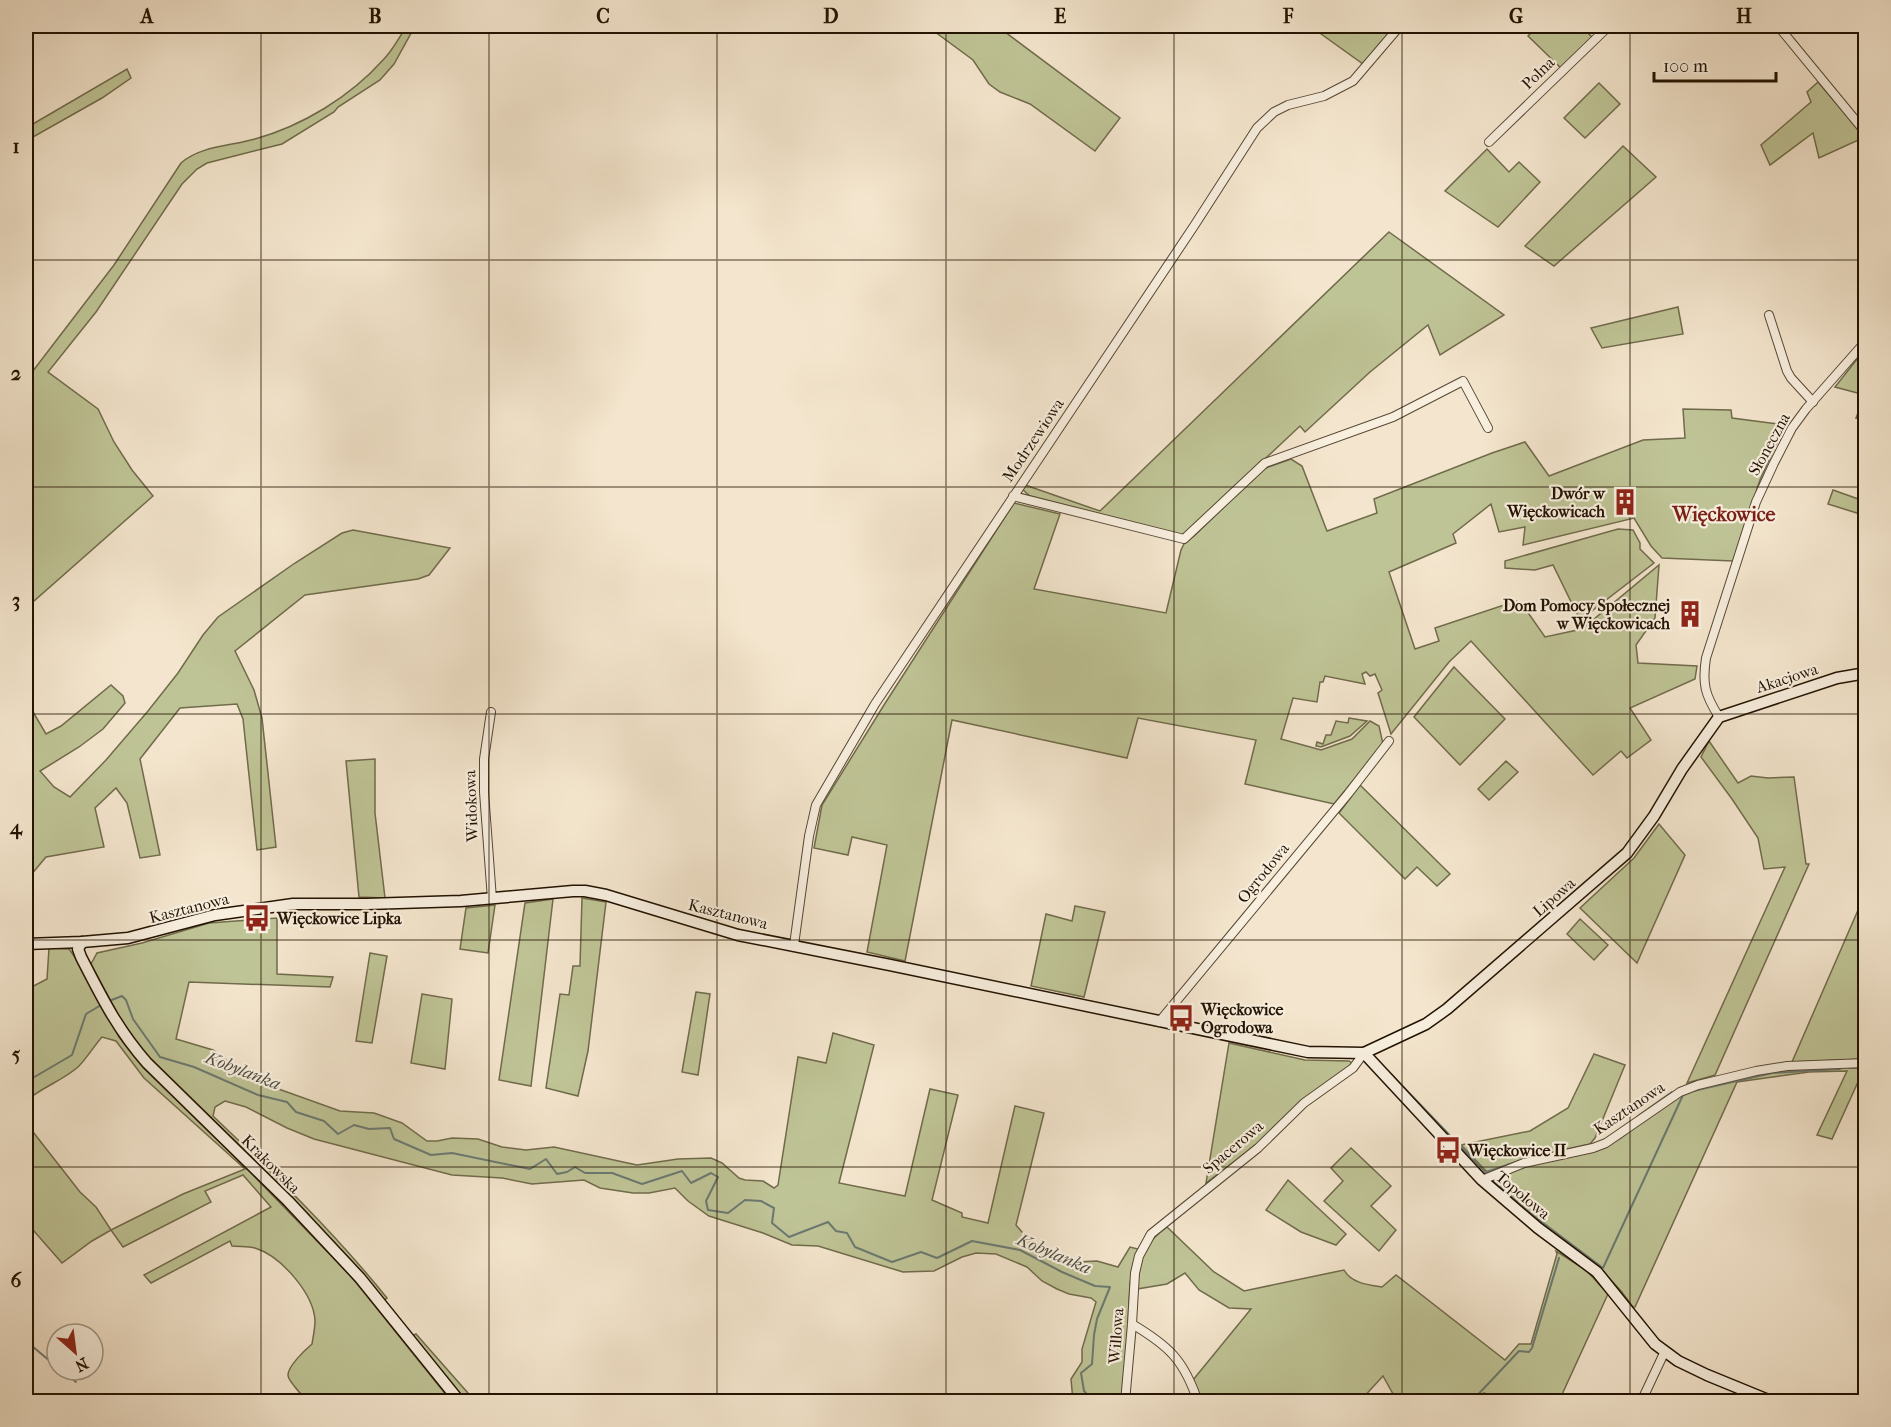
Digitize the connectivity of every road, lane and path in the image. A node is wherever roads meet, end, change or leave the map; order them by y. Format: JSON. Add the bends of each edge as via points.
{"nodes":[{"id":1,"x":1400,"y":26,"type":"edge"},
{"id":2,"x":1609,"y":26,"type":"edge"},
{"id":3,"x":1778,"y":26,"type":"edge"},
{"id":4,"x":1866,"y":133,"type":"edge"},
{"id":5,"x":1489,"y":142,"type":"dead end"},
{"id":6,"x":1769,"y":315,"type":"dead end"},
{"id":7,"x":1866,"y":341,"type":"edge"},
{"id":8,"x":1813,"y":402,"type":"junction"},
{"id":9,"x":1488,"y":428,"type":"dead end"},
{"id":10,"x":1013,"y":496,"type":"junction"},
{"id":11,"x":1866,"y":673,"type":"edge"},
{"id":12,"x":491,"y":712,"type":"dead end"},
{"id":13,"x":1719,"y":717,"type":"junction"},
{"id":14,"x":1389,"y":741,"type":"dead end"},
{"id":15,"x":492,"y":899,"type":"junction"},
{"id":16,"x":82,"y":942,"type":"junction"},
{"id":17,"x":26,"y":944,"type":"edge"},
{"id":18,"x":794,"y":945,"type":"junction"},
{"id":19,"x":1159,"y":1022,"type":"junction"},
{"id":20,"x":1364,"y":1053,"type":"junction"},
{"id":21,"x":1866,"y":1063,"type":"edge"},
{"id":22,"x":1482,"y":1180,"type":"junction"},
{"id":23,"x":1135,"y":1273,"type":"joint"},
{"id":24,"x":1132,"y":1324,"type":"junction"},
{"id":25,"x":1665,"y":1351,"type":"junction"},
{"id":26,"x":460,"y":1401,"type":"edge"},
{"id":27,"x":1125,"y":1401,"type":"edge"},
{"id":28,"x":1198,"y":1401,"type":"edge"},
{"id":29,"x":1641,"y":1401,"type":"edge"},
{"id":30,"x":1773,"y":1401,"type":"edge"}],
"edges":[{"from":1,"to":10,"type":"street","name":"Modrzewiowa","via":[[1353,81],[1324,96],[1288,105],[1257,128]]},
{"from":2,"to":5,"type":"street","name":"Polna"},
{"from":3,"to":4,"type":"street"},
{"from":6,"to":8,"type":"street","via":[[1787,371]]},
{"from":7,"to":8,"type":"street","name":"Słoneczna"},
{"from":8,"to":13,"type":"street","name":"Słoneczna","via":[[1792,428],[1756,502],[1706,658],[1704,689]]},
{"from":9,"to":10,"type":"street","via":[[1463,381],[1393,417],[1265,463],[1184,539]]},
{"from":10,"to":18,"type":"street","name":"Modrzewiowa","via":[[861,725],[816,805]]},
{"from":11,"to":13,"type":"street","name":"Akacjowa","via":[[1837,678]]},
{"from":12,"to":15,"type":"street","name":"Widokowa","via":[[484,792]]},
{"from":13,"to":20,"type":"street","name":"Lipowa","via":[[1627,853],[1447,1009],[1426,1024]]},
{"from":14,"to":19,"type":"street","name":"Ogrodowa"},
{"from":15,"to":16,"type":"street","name":"Kasztanowa","via":[[279,905],[215,915],[128,938]]},
{"from":15,"to":18,"type":"street","name":"Kasztanowa","via":[[585,891],[738,935]]},
{"from":16,"to":17,"type":"street","name":"Kasztanowa"},
{"from":16,"to":26,"type":"street","name":"Krakowska","via":[[78,949],[109,1012],[130,1044],[360,1278]]},
{"from":18,"to":19,"type":"street","name":"Kasztanowa"},
{"from":19,"to":20,"type":"street","name":"Kasztanowa","via":[[1308,1052]]},
{"from":20,"to":22,"type":"street","name":"Topolowa"},
{"from":20,"to":23,"type":"street","name":"Spacerowa","via":[[1353,1068],[1304,1103],[1258,1148],[1151,1234]]},
{"from":21,"to":22,"type":"street","name":"Kasztanowa","via":[[1787,1066],[1698,1085],[1680,1092],[1606,1143],[1524,1163]]},
{"from":22,"to":25,"type":"street","name":"Topolowa","via":[[1597,1272],[1655,1344]]},
{"from":23,"to":24,"type":"street","name":"Willowa"},
{"from":24,"to":27,"type":"street","name":"Willowa"},
{"from":24,"to":28,"type":"street","via":[[1179,1360]]},
{"from":25,"to":29,"type":"street"},
{"from":25,"to":30,"type":"street","name":"Topolowa","via":[[1707,1375]]}]}
